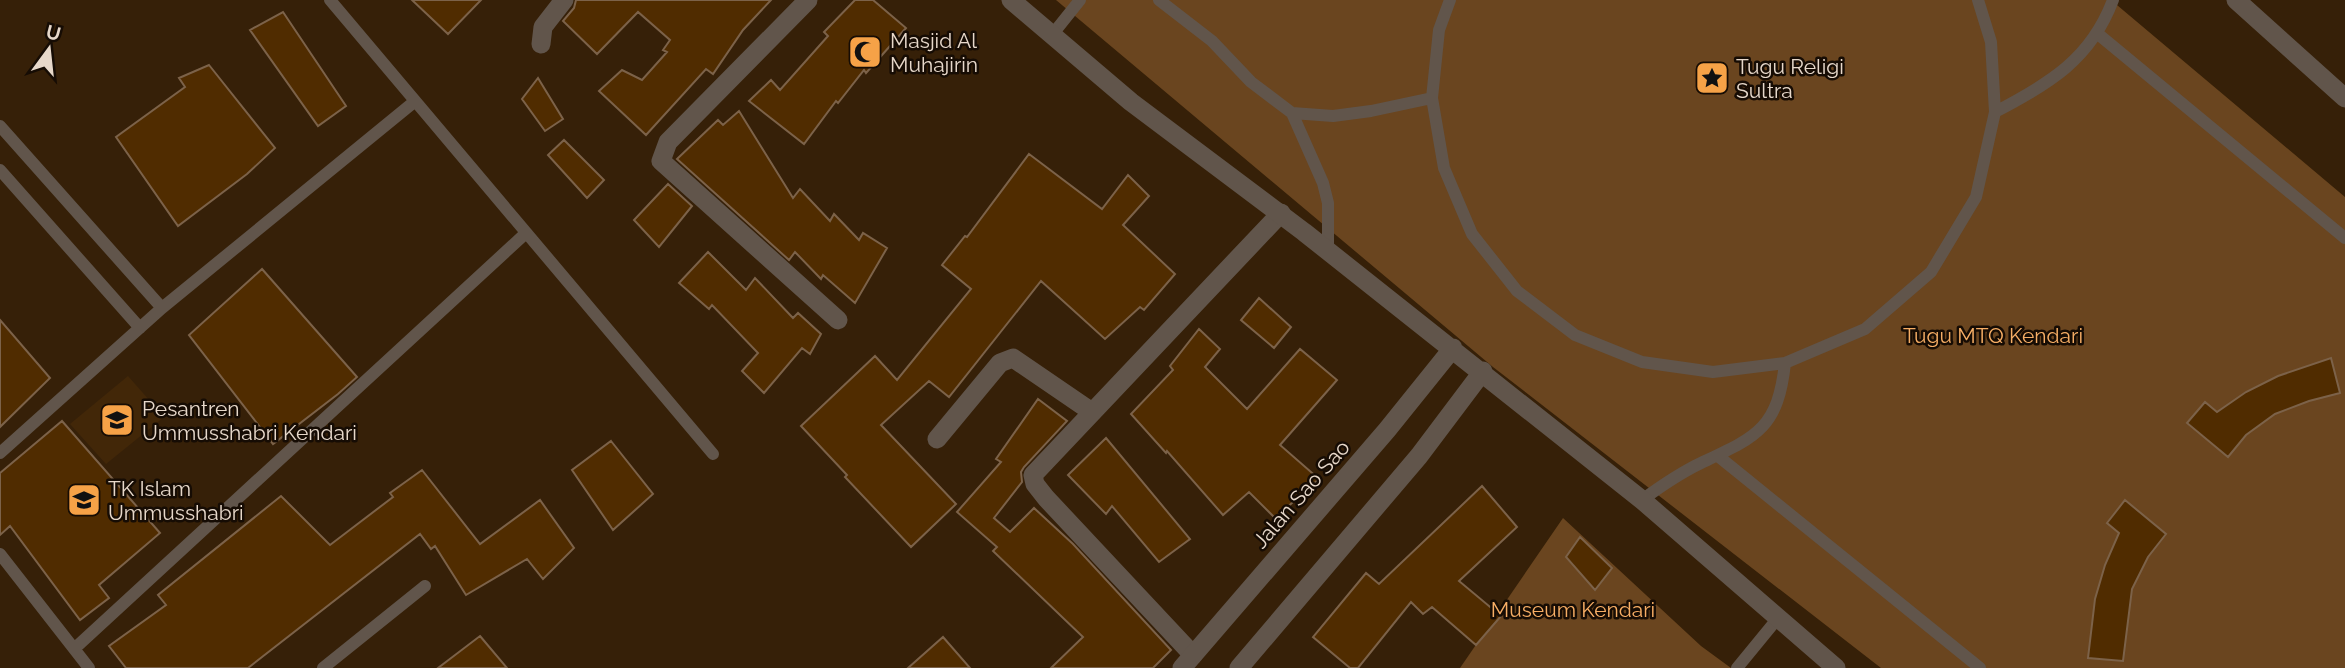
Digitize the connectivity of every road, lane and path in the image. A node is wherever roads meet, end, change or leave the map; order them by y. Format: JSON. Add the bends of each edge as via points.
{"nodes":[{"id":1,"x":330,"y":0,"type":"edge"},
{"id":2,"x":564,"y":0,"type":"edge"},
{"id":3,"x":808,"y":0,"type":"edge"},
{"id":4,"x":1011,"y":0,"type":"edge"},
{"id":5,"x":1080,"y":0,"type":"edge"},
{"id":6,"x":1159,"y":0,"type":"edge"},
{"id":7,"x":1450,"y":0,"type":"edge"},
{"id":8,"x":1978,"y":0,"type":"edge"},
{"id":9,"x":2113,"y":0,"type":"edge"},
{"id":10,"x":2236,"y":0,"type":"edge"},
{"id":11,"x":1052,"y":34,"type":"junction"},
{"id":12,"x":2098,"y":34,"type":"junction"},
{"id":13,"x":541,"y":44,"type":"dead end"},
{"id":14,"x":1432,"y":98,"type":"junction"},
{"id":15,"x":2345,"y":98,"type":"edge"},
{"id":16,"x":414,"y":102,"type":"junction"},
{"id":17,"x":1995,"y":112,"type":"junction"},
{"id":18,"x":1292,"y":113,"type":"junction"},
{"id":19,"x":0,"y":126,"type":"edge"},
{"id":20,"x":0,"y":170,"type":"edge"},
{"id":21,"x":1281,"y":213,"type":"junction"},
{"id":22,"x":526,"y":233,"type":"junction"},
{"id":23,"x":2345,"y":238,"type":"edge"},
{"id":24,"x":1328,"y":251,"type":"junction"},
{"id":25,"x":162,"y":308,"type":"junction"},
{"id":26,"x":838,"y":320,"type":"dead end"},
{"id":27,"x":140,"y":328,"type":"junction"},
{"id":28,"x":1452,"y":348,"type":"junction"},
{"id":29,"x":1784,"y":363,"type":"junction"},
{"id":30,"x":1483,"y":371,"type":"junction"},
{"id":31,"x":1092,"y":412,"type":"junction"},
{"id":32,"x":937,"y":439,"type":"dead end"},
{"id":33,"x":0,"y":453,"type":"edge"},
{"id":34,"x":713,"y":454,"type":"dead end"},
{"id":35,"x":1718,"y":456,"type":"junction"},
{"id":36,"x":1642,"y":500,"type":"junction"},
{"id":37,"x":0,"y":554,"type":"edge"},
{"id":38,"x":425,"y":586,"type":"dead end"},
{"id":39,"x":1778,"y":618,"type":"junction"},
{"id":40,"x":74,"y":649,"type":"junction"},
{"id":41,"x":1187,"y":661,"type":"edge"},
{"id":42,"x":89,"y":668,"type":"edge"},
{"id":43,"x":323,"y":668,"type":"edge"},
{"id":44,"x":1239,"y":668,"type":"edge"},
{"id":45,"x":1737,"y":668,"type":"edge"},
{"id":46,"x":1836,"y":668,"type":"edge"},
{"id":47,"x":1980,"y":668,"type":"edge"}],
"edges":[{"from":1,"to":16,"type":"lane"},
{"from":2,"to":13,"type":"street","via":[[543,27]]},
{"from":3,"to":26,"type":"street","via":[[668,142],[661,161]]},
{"from":4,"to":11,"type":"street"},
{"from":5,"to":11,"type":"lane"},
{"from":6,"to":18,"type":"lane"},
{"from":7,"to":14,"type":"lane","via":[[1439,30]]},
{"from":8,"to":17,"type":"lane","via":[[1991,42]]},
{"from":9,"to":12,"type":"lane"},
{"from":10,"to":15,"type":"street"},
{"from":11,"to":21,"type":"street","via":[[1131,102]]},
{"from":12,"to":17,"type":"lane","via":[[2058,75]]},
{"from":12,"to":23,"type":"lane"},
{"from":14,"to":18,"type":"lane","via":[[1333,116]]},
{"from":14,"to":29,"type":"lane","via":[[1444,169],[1472,234],[1517,291],[1575,334],[1642,362],[1713,372]]},
{"from":16,"to":22,"type":"lane"},
{"from":16,"to":25,"type":"lane"},
{"from":17,"to":29,"type":"lane","via":[[1976,197],[1931,272],[1865,329]]},
{"from":18,"to":24,"type":"lane","via":[[1323,183],[1328,203]]},
{"from":19,"to":25,"type":"lane"},
{"from":20,"to":27,"type":"lane"},
{"from":21,"to":24,"type":"street"},
{"from":21,"to":31,"type":"street"},
{"from":22,"to":34,"type":"lane"},
{"from":22,"to":40,"type":"lane"},
{"from":24,"to":28,"type":"street"},
{"from":25,"to":27,"type":"lane"},
{"from":27,"to":33,"type":"lane"},
{"from":28,"to":30,"type":"street"},
{"from":28,"to":41,"type":"street","name":"Jalan Sao Sao"},
{"from":29,"to":35,"type":"lane","via":[[1777,404],[1767,422],[1738,447]]},
{"from":30,"to":36,"type":"street"},
{"from":30,"to":44,"type":"street","via":[[1419,456]]},
{"from":31,"to":32,"type":"street","via":[[1013,358],[1000,363]]},
{"from":31,"to":41,"type":"street","via":[[1036,472],[1035,484]]},
{"from":35,"to":36,"type":"lane","via":[[1669,480]]},
{"from":35,"to":47,"type":"lane"},
{"from":36,"to":39,"type":"street"},
{"from":37,"to":40,"type":"lane"},
{"from":38,"to":43,"type":"lane"},
{"from":39,"to":45,"type":"lane"},
{"from":39,"to":46,"type":"street"},
{"from":40,"to":42,"type":"lane"}]}
